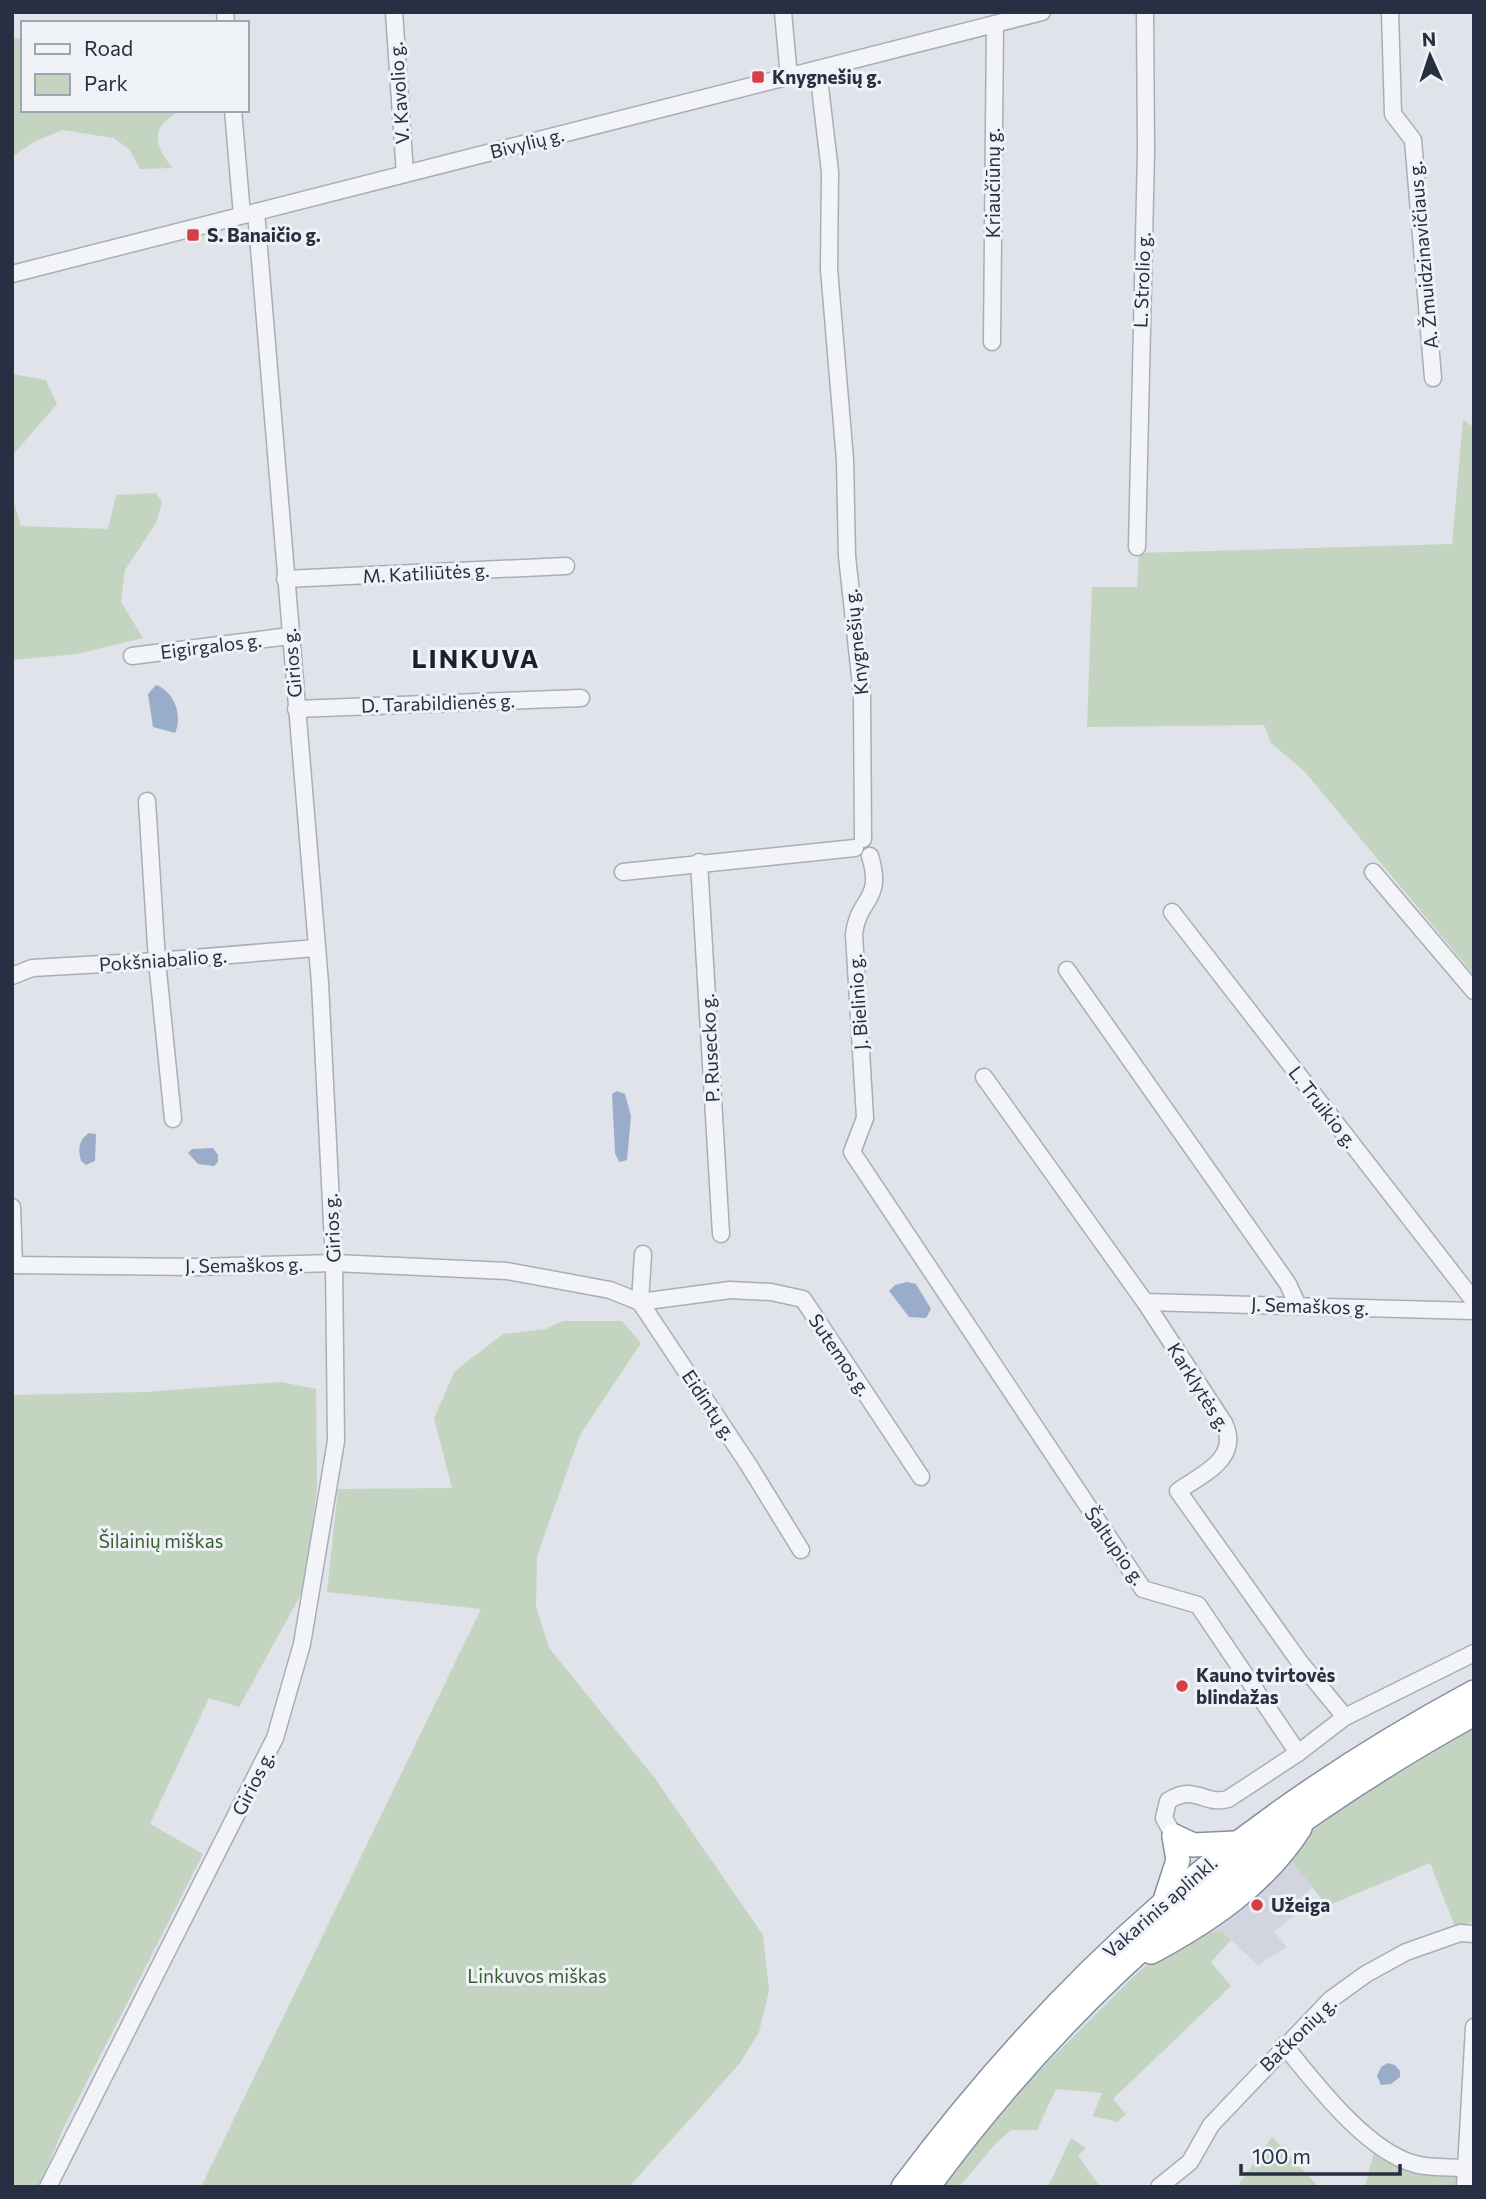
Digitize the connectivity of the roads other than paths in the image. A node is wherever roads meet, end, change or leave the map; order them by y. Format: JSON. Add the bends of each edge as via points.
{"nodes":[{"id":1,"x":394,"y":12,"type":"edge"},
{"id":2,"x":783,"y":12,"type":"edge"},
{"id":3,"x":1042,"y":12,"type":"edge"},
{"id":4,"x":1145,"y":12,"type":"edge"},
{"id":5,"x":1390,"y":12,"type":"edge"},
{"id":6,"x":995,"y":24,"type":"junction"},
{"id":7,"x":818,"y":70,"type":"junction"},
{"id":8,"x":789,"y":77,"type":"junction"},
{"id":9,"x":233,"y":112,"type":"edge"},
{"id":10,"x":405,"y":174,"type":"junction"},
{"id":11,"x":249,"y":214,"type":"junction"},
{"id":12,"x":12,"y":274,"type":"edge"},
{"id":13,"x":992,"y":342,"type":"dead end"},
{"id":14,"x":1433,"y":378,"type":"dead end"},
{"id":15,"x":1137,"y":547,"type":"dead end"},
{"id":16,"x":566,"y":566,"type":"dead end"},
{"id":17,"x":285,"y":579,"type":"junction"},
{"id":18,"x":289,"y":636,"type":"junction"},
{"id":19,"x":132,"y":656,"type":"dead end"},
{"id":20,"x":581,"y":698,"type":"dead end"},
{"id":21,"x":296,"y":709,"type":"junction"},
{"id":22,"x":147,"y":801,"type":"dead end"},
{"id":23,"x":859,"y":844,"type":"junction"},
{"id":24,"x":870,"y":856,"type":"joint"},
{"id":25,"x":699,"y":862,"type":"junction"},
{"id":26,"x":624,"y":872,"type":"dead end"},
{"id":27,"x":1373,"y":872,"type":"dead end"},
{"id":28,"x":1172,"y":912,"type":"dead end"},
{"id":29,"x":316,"y":948,"type":"junction"},
{"id":30,"x":157,"y":961,"type":"junction"},
{"id":31,"x":1067,"y":970,"type":"dead end"},
{"id":32,"x":12,"y":976,"type":"edge"},
{"id":33,"x":1474,"y":991,"type":"edge"},
{"id":34,"x":984,"y":1077,"type":"dead end"},
{"id":35,"x":173,"y":1119,"type":"dead end"},
{"id":36,"x":852,"y":1152,"type":"joint"},
{"id":37,"x":12,"y":1207,"type":"edge"},
{"id":38,"x":721,"y":1234,"type":"dead end"},
{"id":39,"x":643,"y":1254,"type":"dead end"},
{"id":40,"x":334,"y":1263,"type":"junction"},
{"id":41,"x":13,"y":1265,"type":"edge"},
{"id":42,"x":1474,"y":1301,"type":"edge"},
{"id":43,"x":640,"y":1302,"type":"junction"},
{"id":44,"x":1145,"y":1302,"type":"junction"},
{"id":45,"x":1298,"y":1306,"type":"junction"},
{"id":46,"x":1474,"y":1311,"type":"edge"},
{"id":47,"x":921,"y":1477,"type":"dead end"},
{"id":48,"x":801,"y":1550,"type":"dead end"},
{"id":49,"x":1474,"y":1653,"type":"edge"},
{"id":50,"x":1474,"y":1692,"type":"edge"},
{"id":51,"x":1474,"y":1714,"type":"edge"},
{"id":52,"x":1345,"y":1717,"type":"junction"},
{"id":53,"x":1298,"y":1753,"type":"junction"},
{"id":54,"x":1174,"y":1836,"type":"junction"},
{"id":55,"x":1235,"y":1843,"type":"junction"},
{"id":56,"x":1165,"y":1899,"type":"junction"},
{"id":57,"x":1474,"y":1934,"type":"edge"},
{"id":58,"x":1474,"y":2027,"type":"edge"},
{"id":59,"x":1284,"y":2045,"type":"junction"},
{"id":60,"x":1470,"y":2168,"type":"edge"},
{"id":61,"x":48,"y":2187,"type":"edge"},
{"id":62,"x":903,"y":2187,"type":"edge"},
{"id":63,"x":928,"y":2187,"type":"edge"},
{"id":64,"x":1159,"y":2187,"type":"edge"},
{"id":65,"x":1465,"y":2187,"type":"edge"}],
"edges":[{"from":1,"to":10,"type":"street","name":"V. Kavolio g."},
{"from":2,"to":8,"type":"street"},
{"from":3,"to":6,"type":"street","name":"Bivylių g."},
{"from":4,"to":15,"type":"street","name":"L. Strolio g."},
{"from":5,"to":14,"type":"street","name":"A. Žmuidzinavičiaus g.","via":[[1393,114],[1413,140]]},
{"from":6,"to":7,"type":"street","name":"Bivylių g."},
{"from":6,"to":13,"type":"street","name":"Kriaučiūnų g."},
{"from":7,"to":8,"type":"street","name":"Bivylių g."},
{"from":7,"to":23,"type":"street","name":"Knygnešių g.","via":[[830,172],[830,269],[845,460],[847,556],[862,695]]},
{"from":8,"to":10,"type":"street","name":"Bivylių g."},
{"from":9,"to":11,"type":"street","name":"Girios g."},
{"from":10,"to":11,"type":"street","name":"Bivylių g."},
{"from":11,"to":12,"type":"street","name":"Bivylių g."},
{"from":11,"to":17,"type":"street","name":"Girios g."},
{"from":16,"to":17,"type":"street","name":"M. Katiliūtės g."},
{"from":17,"to":18,"type":"street","name":"Girios g."},
{"from":18,"to":19,"type":"street","name":"Eigirgalos g."},
{"from":18,"to":21,"type":"street","name":"Girios g."},
{"from":20,"to":21,"type":"street","name":"D. Tarabildienės g."},
{"from":21,"to":29,"type":"street","name":"Girios g."},
{"from":22,"to":30,"type":"street"},
{"from":23,"to":24,"type":"street","name":"Knygnešių g.","via":[[872,843]]},
{"from":23,"to":25,"type":"street"},
{"from":24,"to":36,"type":"street","name":"J. Bielinio g.","via":[[875,889],[855,922],[854,934],[865,1118]]},
{"from":25,"to":26,"type":"street"},
{"from":25,"to":38,"type":"street","name":"P. Rusecko g."},
{"from":27,"to":33,"type":"street"},
{"from":28,"to":42,"type":"street","name":"L. Truikio g."},
{"from":29,"to":30,"type":"street","name":"Pokšniabalio g."},
{"from":29,"to":40,"type":"street","name":"Girios g."},
{"from":30,"to":32,"type":"street","name":"Pokšniabalio g.","via":[[32,968]]},
{"from":30,"to":35,"type":"street"},
{"from":31,"to":45,"type":"street","via":[[1288,1284]]},
{"from":34,"to":44,"type":"street","name":"Karklytės g."},
{"from":36,"to":53,"type":"street","name":"Šaltupio g.","via":[[1143,1590],[1198,1605]]},
{"from":37,"to":41,"type":"street"},
{"from":39,"to":43,"type":"street"},
{"from":40,"to":41,"type":"street","name":"J. Semaškos g."},
{"from":40,"to":43,"type":"street","name":"J. Semaškos g.","via":[[507,1271],[610,1290]]},
{"from":40,"to":61,"type":"street","name":"Girios g.","via":[[336,1441],[289,1698],[275,1738]]},
{"from":43,"to":47,"type":"street","name":"Sutemos g.","via":[[730,1290],[803,1299]]},
{"from":43,"to":48,"type":"street","name":"Eidintų g."},
{"from":44,"to":45,"type":"street","name":"J. Semaškos g."},
{"from":44,"to":52,"type":"street","name":"Karklytės g.","via":[[1230,1437],[1219,1463],[1178,1491],[1299,1661]]},
{"from":45,"to":46,"type":"street","name":"J. Semaškos g."},
{"from":49,"to":52,"type":"street"},
{"from":50,"to":55,"type":"highway","name":"Vakarinis aplinkl.","via":[[1360,1756]]},
{"from":51,"to":63,"type":"highway","name":"Vakarinis aplinkl.","via":[[1309,1814],[1272,1866],[1206,1921],[1117,1970],[1027,2063]]},
{"from":52,"to":53,"type":"street"},
{"from":53,"to":54,"type":"street","via":[[1220,1802],[1187,1793],[1168,1801],[1164,1818]]},
{"from":54,"to":55,"type":"highway","via":[[1193,1845]]},
{"from":54,"to":56,"type":"highway","via":[[1178,1860]]},
{"from":55,"to":56,"type":"highway","name":"Vakarinis aplinkl."},
{"from":56,"to":62,"type":"highway","name":"Vakarinis aplinkl.","via":[[1011,2051]]},
{"from":57,"to":59,"type":"street","name":"Bačkonių g.","via":[[1460,1933],[1406,1952],[1366,1974],[1330,2000]]},
{"from":58,"to":60,"type":"street"},
{"from":59,"to":60,"type":"street","via":[[1321,2089],[1390,2151],[1413,2164]]},
{"from":59,"to":64,"type":"street","name":"Bačkonių g.","via":[[1211,2125],[1190,2162]]},
{"from":60,"to":65,"type":"street"}]}
